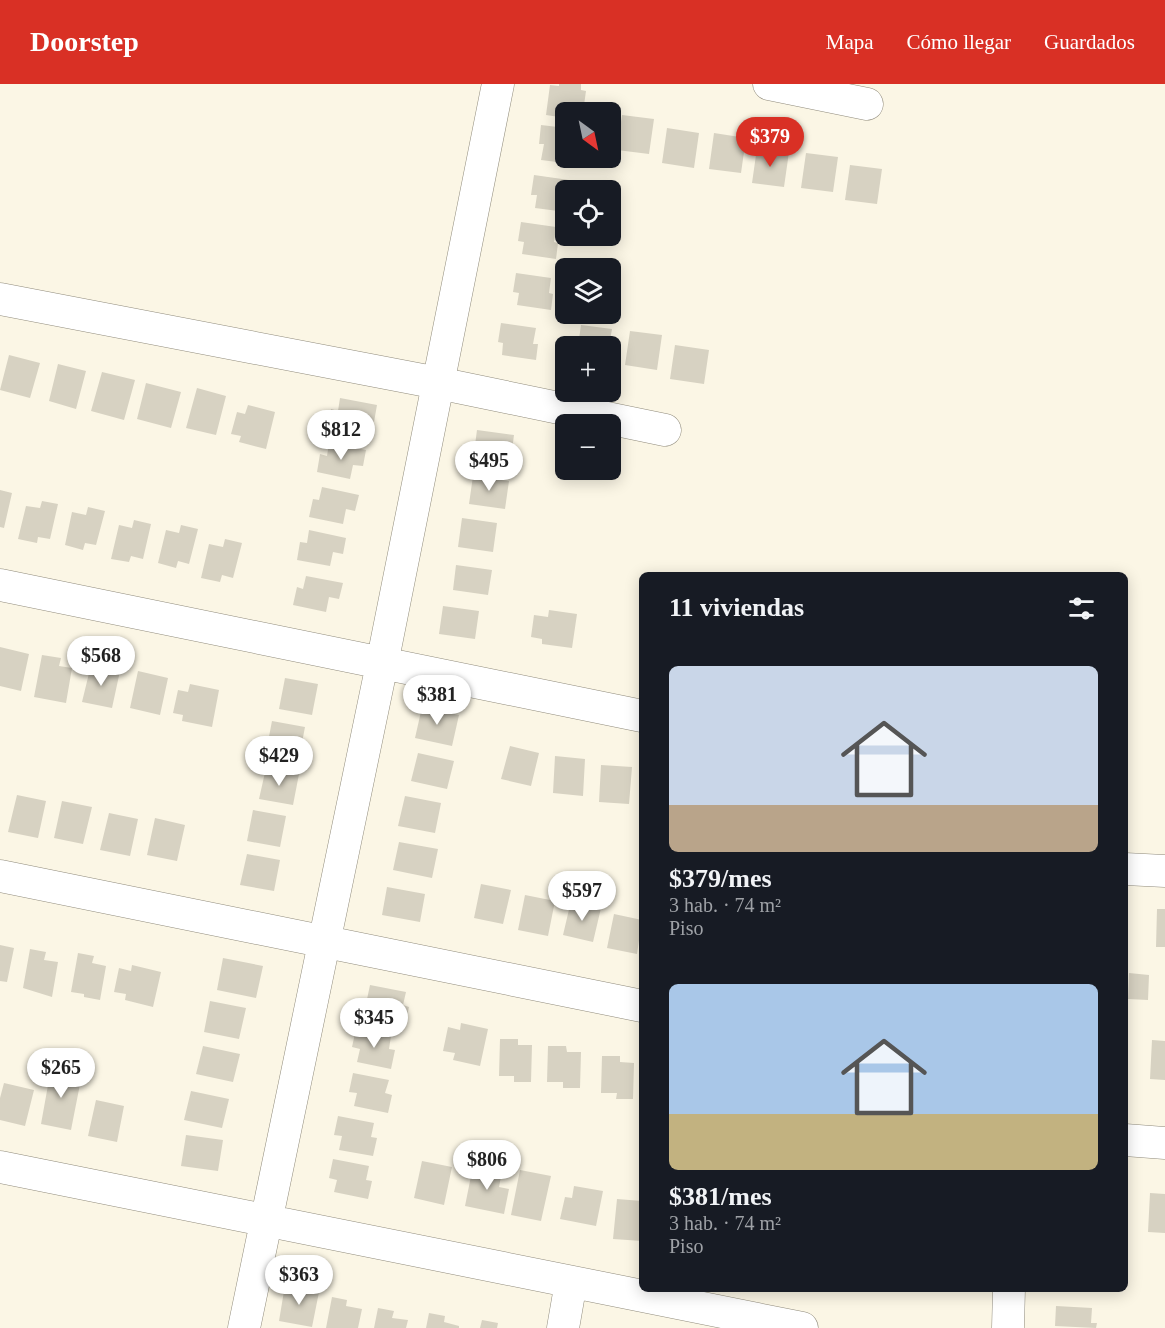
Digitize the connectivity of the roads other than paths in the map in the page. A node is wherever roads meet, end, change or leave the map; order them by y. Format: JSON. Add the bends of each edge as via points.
{"nodes":[{"id":1,"x":498,"y":84,"type":"edge"},
{"id":2,"x":769,"y":84,"type":"edge"},
{"id":3,"x":867,"y":104,"type":"dead end"},
{"id":4,"x":0,"y":299,"type":"edge"},
{"id":5,"x":438,"y":383,"type":"junction"},
{"id":6,"x":665,"y":430,"type":"dead end"},
{"id":7,"x":0,"y":585,"type":"edge"},
{"id":8,"x":382,"y":664,"type":"junction"},
{"id":9,"x":639,"y":715,"type":"edge"},
{"id":10,"x":1128,"y":869,"type":"edge"},
{"id":11,"x":1165,"y":871,"type":"edge"},
{"id":12,"x":0,"y":876,"type":"edge"},
{"id":13,"x":324,"y":941,"type":"junction"},
{"id":14,"x":639,"y":1005,"type":"edge"},
{"id":15,"x":1128,"y":1140,"type":"edge"},
{"id":16,"x":1165,"y":1143,"type":"edge"},
{"id":17,"x":0,"y":1167,"type":"edge"},
{"id":18,"x":267,"y":1220,"type":"junction"},
{"id":19,"x":571,"y":1282,"type":"junction"},
{"id":20,"x":1009,"y":1292,"type":"edge"},
{"id":21,"x":244,"y":1328,"type":"edge"},
{"id":22,"x":563,"y":1328,"type":"edge"},
{"id":23,"x":802,"y":1328,"type":"edge"},
{"id":24,"x":1008,"y":1328,"type":"edge"}],
"edges":[{"from":1,"to":5,"type":"street"},
{"from":2,"to":3,"type":"street"},
{"from":4,"to":5,"type":"street"},
{"from":5,"to":6,"type":"street"},
{"from":5,"to":8,"type":"street"},
{"from":7,"to":8,"type":"street"},
{"from":8,"to":9,"type":"street"},
{"from":8,"to":13,"type":"street"},
{"from":10,"to":11,"type":"street"},
{"from":12,"to":13,"type":"street"},
{"from":13,"to":14,"type":"street"},
{"from":13,"to":18,"type":"street"},
{"from":15,"to":16,"type":"street"},
{"from":17,"to":18,"type":"street"},
{"from":18,"to":19,"type":"street"},
{"from":18,"to":21,"type":"street"},
{"from":19,"to":22,"type":"street"},
{"from":19,"to":23,"type":"street"},
{"from":20,"to":24,"type":"street"}]}
